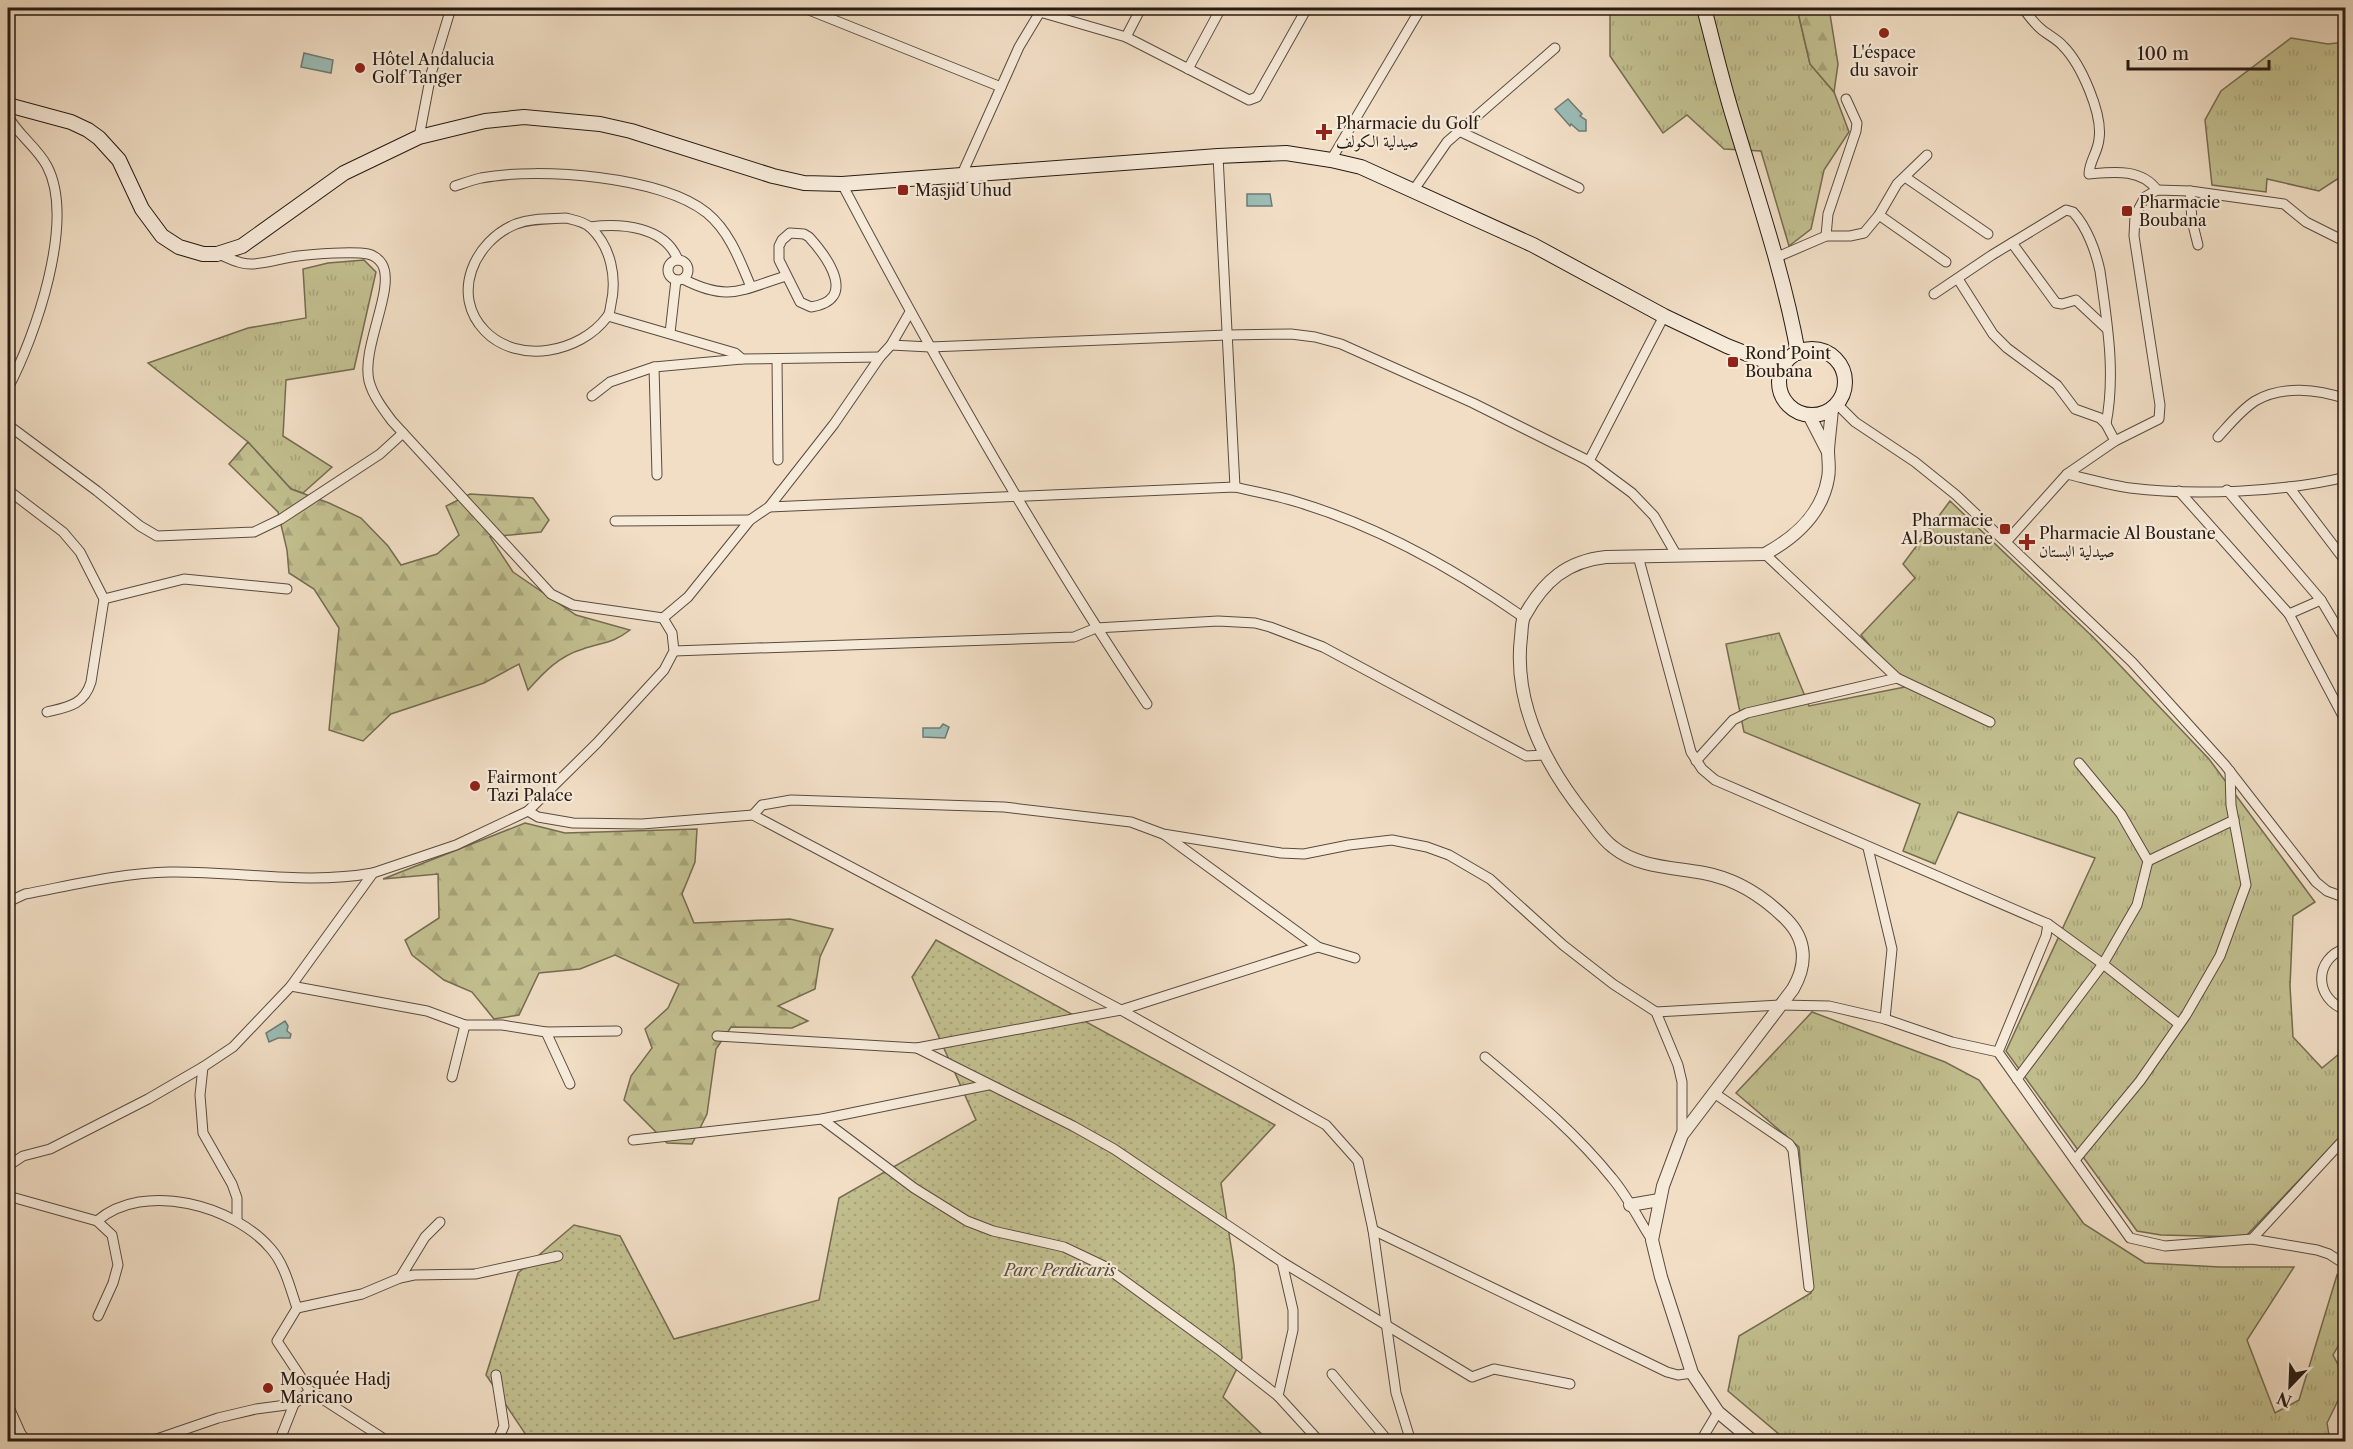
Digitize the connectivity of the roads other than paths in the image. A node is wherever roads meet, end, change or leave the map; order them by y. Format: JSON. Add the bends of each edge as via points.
{"nodes":[{"id":1,"x":451,"y":8,"type":"edge"},
{"id":2,"x":804,"y":8,"type":"edge"},
{"id":3,"x":1141,"y":8,"type":"edge"},
{"id":4,"x":1221,"y":8,"type":"edge"},
{"id":5,"x":1307,"y":8,"type":"edge"},
{"id":6,"x":1421,"y":8,"type":"edge"},
{"id":7,"x":1704,"y":8,"type":"edge"},
{"id":8,"x":2023,"y":8,"type":"edge"},
{"id":9,"x":1043,"y":10,"type":"edge"},
{"id":10,"x":1126,"y":37,"type":"junction"},
{"id":11,"x":1555,"y":48,"type":"dead end"},
{"id":12,"x":1188,"y":69,"type":"junction"},
{"id":13,"x":1001,"y":87,"type":"junction"},
{"id":14,"x":1846,"y":99,"type":"dead end"},
{"id":15,"x":8,"y":105,"type":"edge"},
{"id":16,"x":8,"y":116,"type":"edge"},
{"id":17,"x":1459,"y":131,"type":"junction"},
{"id":18,"x":419,"y":137,"type":"junction"},
{"id":19,"x":1218,"y":156,"type":"junction"},
{"id":20,"x":1928,"y":156,"type":"dead end"},
{"id":21,"x":1331,"y":160,"type":"junction"},
{"id":22,"x":962,"y":174,"type":"junction"},
{"id":23,"x":1905,"y":177,"type":"junction"},
{"id":24,"x":842,"y":184,"type":"junction"},
{"id":25,"x":455,"y":186,"type":"dead end"},
{"id":26,"x":1578,"y":188,"type":"dead end"},
{"id":27,"x":2157,"y":190,"type":"junction"},
{"id":28,"x":1413,"y":191,"type":"junction"},
{"id":29,"x":2190,"y":191,"type":"junction"},
{"id":30,"x":1879,"y":216,"type":"junction"},
{"id":31,"x":590,"y":227,"type":"junction"},
{"id":32,"x":1988,"y":234,"type":"dead end"},
{"id":33,"x":1826,"y":236,"type":"junction"},
{"id":34,"x":2346,"y":242,"type":"edge"},
{"id":35,"x":2012,"y":243,"type":"junction"},
{"id":36,"x":2198,"y":245,"type":"dead end"},
{"id":37,"x":217,"y":254,"type":"junction"},
{"id":38,"x":1775,"y":258,"type":"junction"},
{"id":39,"x":1946,"y":262,"type":"dead end"},
{"id":40,"x":786,"y":276,"type":"junction"},
{"id":41,"x":679,"y":279,"type":"junction"},
{"id":42,"x":1958,"y":279,"type":"junction"},
{"id":43,"x":752,"y":287,"type":"junction"},
{"id":44,"x":1934,"y":294,"type":"dead end"},
{"id":45,"x":910,"y":312,"type":"junction"},
{"id":46,"x":608,"y":316,"type":"junction"},
{"id":47,"x":1664,"y":316,"type":"junction"},
{"id":48,"x":1792,"y":318,"type":"junction"},
{"id":49,"x":2107,"y":329,"type":"junction"},
{"id":50,"x":670,"y":333,"type":"junction"},
{"id":51,"x":1227,"y":335,"type":"junction"},
{"id":52,"x":891,"y":345,"type":"junction"},
{"id":53,"x":930,"y":347,"type":"junction"},
{"id":54,"x":1812,"y":350,"type":"junction"},
{"id":55,"x":1798,"y":353,"type":"junction"},
{"id":56,"x":880,"y":357,"type":"junction"},
{"id":57,"x":742,"y":359,"type":"junction"},
{"id":58,"x":777,"y":359,"type":"junction"},
{"id":59,"x":654,"y":367,"type":"junction"},
{"id":60,"x":1781,"y":373,"type":"junction"},
{"id":61,"x":8,"y":388,"type":"edge"},
{"id":62,"x":592,"y":396,"type":"dead end"},
{"id":63,"x":2346,"y":399,"type":"edge"},
{"id":64,"x":1834,"y":406,"type":"junction"},
{"id":65,"x":1809,"y":415,"type":"junction"},
{"id":66,"x":2106,"y":424,"type":"junction"},
{"id":67,"x":8,"y":425,"type":"edge"},
{"id":68,"x":403,"y":433,"type":"junction"},
{"id":69,"x":2218,"y":437,"type":"dead end"},
{"id":70,"x":2115,"y":441,"type":"junction"},
{"id":71,"x":1828,"y":451,"type":"junction"},
{"id":72,"x":777,"y":460,"type":"dead end"},
{"id":73,"x":1589,"y":461,"type":"junction"},
{"id":74,"x":2067,"y":474,"type":"junction"},
{"id":75,"x":657,"y":475,"type":"dead end"},
{"id":76,"x":2346,"y":477,"type":"edge"},
{"id":77,"x":1235,"y":487,"type":"junction"},
{"id":78,"x":2289,"y":487,"type":"junction"},
{"id":79,"x":8,"y":490,"type":"edge"},
{"id":80,"x":2227,"y":490,"type":"junction"},
{"id":81,"x":2179,"y":491,"type":"junction"},
{"id":82,"x":1017,"y":498,"type":"junction"},
{"id":83,"x":769,"y":507,"type":"junction"},
{"id":84,"x":750,"y":520,"type":"junction"},
{"id":85,"x":615,"y":521,"type":"dead end"},
{"id":86,"x":2006,"y":542,"type":"junction"},
{"id":87,"x":1766,"y":554,"type":"junction"},
{"id":88,"x":1638,"y":556,"type":"junction"},
{"id":89,"x":1677,"y":556,"type":"junction"},
{"id":90,"x":2346,"y":562,"type":"edge"},
{"id":91,"x":287,"y":589,"type":"dead end"},
{"id":92,"x":104,"y":599,"type":"junction"},
{"id":93,"x":2321,"y":600,"type":"junction"},
{"id":94,"x":2289,"y":614,"type":"junction"},
{"id":95,"x":1523,"y":617,"type":"junction"},
{"id":96,"x":663,"y":618,"type":"junction"},
{"id":97,"x":1096,"y":628,"type":"junction"},
{"id":98,"x":2346,"y":642,"type":"edge"},
{"id":99,"x":674,"y":651,"type":"junction"},
{"id":100,"x":1897,"y":678,"type":"junction"},
{"id":101,"x":1147,"y":704,"type":"dead end"},
{"id":102,"x":47,"y":712,"type":"dead end"},
{"id":103,"x":1990,"y":722,"type":"dead end"},
{"id":104,"x":2346,"y":722,"type":"edge"},
{"id":105,"x":1544,"y":755,"type":"junction"},
{"id":106,"x":1696,"y":761,"type":"junction"},
{"id":107,"x":2079,"y":764,"type":"dead end"},
{"id":108,"x":2229,"y":771,"type":"junction"},
{"id":109,"x":528,"y":811,"type":"junction"},
{"id":110,"x":753,"y":815,"type":"junction"},
{"id":111,"x":2234,"y":820,"type":"junction"},
{"id":112,"x":1163,"y":834,"type":"junction"},
{"id":113,"x":1868,"y":848,"type":"junction"},
{"id":114,"x":2148,"y":861,"type":"junction"},
{"id":115,"x":373,"y":873,"type":"junction"},
{"id":116,"x":2346,"y":898,"type":"edge"},
{"id":117,"x":8,"y":902,"type":"edge"},
{"id":118,"x":2048,"y":924,"type":"junction"},
{"id":119,"x":1318,"y":946,"type":"junction"},
{"id":120,"x":2346,"y":948,"type":"edge"},
{"id":121,"x":1355,"y":958,"type":"dead end"},
{"id":122,"x":2103,"y":964,"type":"junction"},
{"id":123,"x":291,"y":986,"type":"junction"},
{"id":124,"x":1780,"y":1005,"type":"junction"},
{"id":125,"x":1120,"y":1010,"type":"junction"},
{"id":126,"x":2346,"y":1010,"type":"edge"},
{"id":127,"x":1656,"y":1012,"type":"junction"},
{"id":128,"x":1885,"y":1019,"type":"junction"},
{"id":129,"x":2179,"y":1024,"type":"junction"},
{"id":130,"x":465,"y":1025,"type":"junction"},
{"id":131,"x":617,"y":1030,"type":"dead end"},
{"id":132,"x":546,"y":1032,"type":"junction"},
{"id":133,"x":717,"y":1036,"type":"dead end"},
{"id":134,"x":917,"y":1048,"type":"junction"},
{"id":135,"x":1998,"y":1052,"type":"junction"},
{"id":136,"x":1485,"y":1057,"type":"dead end"},
{"id":137,"x":203,"y":1067,"type":"junction"},
{"id":138,"x":452,"y":1077,"type":"dead end"},
{"id":139,"x":2017,"y":1079,"type":"junction"},
{"id":140,"x":570,"y":1084,"type":"dead end"},
{"id":141,"x":988,"y":1085,"type":"junction"},
{"id":142,"x":1714,"y":1093,"type":"junction"},
{"id":143,"x":822,"y":1119,"type":"junction"},
{"id":144,"x":1682,"y":1135,"type":"junction"},
{"id":145,"x":2346,"y":1137,"type":"edge"},
{"id":146,"x":633,"y":1140,"type":"dead end"},
{"id":147,"x":2075,"y":1160,"type":"junction"},
{"id":148,"x":8,"y":1166,"type":"edge"},
{"id":149,"x":8,"y":1196,"type":"edge"},
{"id":150,"x":1659,"y":1200,"type":"junction"},
{"id":151,"x":1630,"y":1205,"type":"junction"},
{"id":152,"x":97,"y":1221,"type":"junction"},
{"id":153,"x":237,"y":1221,"type":"junction"},
{"id":154,"x":440,"y":1222,"type":"dead end"},
{"id":155,"x":1373,"y":1230,"type":"junction"},
{"id":156,"x":2252,"y":1239,"type":"junction"},
{"id":157,"x":1652,"y":1240,"type":"junction"},
{"id":158,"x":558,"y":1256,"type":"dead end"},
{"id":159,"x":1282,"y":1262,"type":"junction"},
{"id":160,"x":2346,"y":1265,"type":"edge"},
{"id":161,"x":400,"y":1278,"type":"junction"},
{"id":162,"x":1809,"y":1287,"type":"dead end"},
{"id":163,"x":297,"y":1308,"type":"junction"},
{"id":164,"x":98,"y":1316,"type":"dead end"},
{"id":165,"x":1388,"y":1326,"type":"junction"},
{"id":166,"x":1692,"y":1373,"type":"junction"},
{"id":167,"x":1332,"y":1374,"type":"dead end"},
{"id":168,"x":496,"y":1375,"type":"dead end"},
{"id":169,"x":1570,"y":1384,"type":"dead end"},
{"id":170,"x":310,"y":1391,"type":"junction"},
{"id":171,"x":1278,"y":1396,"type":"junction"},
{"id":172,"x":294,"y":1404,"type":"junction"},
{"id":173,"x":8,"y":1405,"type":"edge"},
{"id":174,"x":1718,"y":1412,"type":"junction"},
{"id":175,"x":28,"y":1442,"type":"edge"},
{"id":176,"x":148,"y":1442,"type":"edge"},
{"id":177,"x":279,"y":1442,"type":"edge"},
{"id":178,"x":389,"y":1442,"type":"edge"},
{"id":179,"x":497,"y":1442,"type":"edge"},
{"id":180,"x":1320,"y":1442,"type":"edge"},
{"id":181,"x":1389,"y":1442,"type":"edge"},
{"id":182,"x":1412,"y":1442,"type":"edge"},
{"id":183,"x":1700,"y":1442,"type":"edge"},
{"id":184,"x":1754,"y":1442,"type":"edge"}],
"edges":[{"from":1,"to":18,"type":"street","via":[[431,74]]},
{"from":2,"to":13,"type":"street"},
{"from":3,"to":10,"type":"street"},
{"from":4,"to":12,"type":"street"},
{"from":5,"to":12,"type":"street","via":[[1255,99],[1245,99]]},
{"from":6,"to":21,"type":"street"},
{"from":7,"to":38,"type":"main road"},
{"from":8,"to":27,"type":"street","via":[[2065,48],[2086,84],[2099,127],[2089,174],[2127,173],[2149,180]]},
{"from":9,"to":10,"type":"street"},
{"from":9,"to":13,"type":"street","via":[[1018,47]]},
{"from":10,"to":12,"type":"street"},
{"from":11,"to":17,"type":"street"},
{"from":13,"to":22,"type":"street"},
{"from":14,"to":33,"type":"street","via":[[1857,123],[1856,131],[1828,214]]},
{"from":15,"to":37,"type":"main road","via":[[88,130],[118,160],[142,209],[162,236],[186,250]]},
{"from":16,"to":61,"type":"street","via":[[48,168],[56,196],[56,214],[45,295],[27,349]]},
{"from":17,"to":26,"type":"street"},
{"from":17,"to":28,"type":"street"},
{"from":18,"to":24,"type":"main road","via":[[485,121],[524,117],[568,120],[632,131],[773,176],[804,183]]},
{"from":18,"to":37,"type":"main road","via":[[344,173],[248,242]]},
{"from":19,"to":21,"type":"main road","via":[[1286,153]]},
{"from":19,"to":22,"type":"main road"},
{"from":19,"to":51,"type":"street"},
{"from":20,"to":23,"type":"street"},
{"from":21,"to":28,"type":"main road","via":[[1361,167]]},
{"from":22,"to":24,"type":"main road"},
{"from":23,"to":30,"type":"street"},
{"from":23,"to":32,"type":"street"},
{"from":24,"to":45,"type":"street"},
{"from":25,"to":43,"type":"street","via":[[506,175],[600,176],[652,188],[688,201],[707,213],[723,229]]},
{"from":27,"to":29,"type":"street"},
{"from":27,"to":70,"type":"street","via":[[2145,196],[2135,216],[2134,236],[2159,418]]},
{"from":28,"to":47,"type":"main road","via":[[1533,245]]},
{"from":29,"to":34,"type":"street","via":[[2284,204],[2306,222]]},
{"from":29,"to":36,"type":"street"},
{"from":30,"to":33,"type":"street","via":[[1864,233]]},
{"from":30,"to":39,"type":"street"},
{"from":31,"to":41,"type":"street","via":[[621,225],[652,234],[674,249],[678,260],[688,268],[687,274]]},
{"from":31,"to":46,"type":"street","via":[[611,263],[613,282]]},
{"from":31,"to":46,"type":"street","via":[[566,218],[535,219],[501,232],[478,254],[472,266],[468,278],[471,308],[485,332],[523,351],[567,346],[582,339]]},
{"from":33,"to":38,"type":"street"},
{"from":35,"to":42,"type":"street"},
{"from":35,"to":49,"type":"street","via":[[2056,303],[2076,300]]},
{"from":35,"to":49,"type":"street","via":[[2066,210],[2073,212],[2097,258]]},
{"from":37,"to":68,"type":"street","via":[[252,264],[300,256],[368,254],[380,261],[386,280],[370,342],[369,380],[382,408]]},
{"from":38,"to":48,"type":"main road"},
{"from":40,"to":40,"type":"street","via":[[800,302],[811,307],[828,303],[837,291],[836,280],[815,244],[804,234],[790,233],[779,246]]},
{"from":40,"to":43,"type":"street"},
{"from":41,"to":43,"type":"street","via":[[713,292],[730,293]]},
{"from":41,"to":50,"type":"street"},
{"from":42,"to":44,"type":"street"},
{"from":42,"to":66,"type":"street","via":[[2001,342],[2057,385],[2075,409],[2089,412]]},
{"from":45,"to":52,"type":"street"},
{"from":45,"to":53,"type":"street"},
{"from":46,"to":50,"type":"street"},
{"from":47,"to":60,"type":"main road"},
{"from":47,"to":73,"type":"street"},
{"from":48,"to":54,"type":"main road"},
{"from":48,"to":55,"type":"main road"},
{"from":49,"to":66,"type":"street","via":[[2112,366]]},
{"from":50,"to":57,"type":"street","via":[[735,353]]},
{"from":51,"to":53,"type":"street"},
{"from":51,"to":73,"type":"street","via":[[1291,334],[1341,345],[1473,403]]},
{"from":51,"to":77,"type":"street"},
{"from":52,"to":53,"type":"street"},
{"from":52,"to":56,"type":"street"},
{"from":53,"to":82,"type":"street"},
{"from":54,"to":55,"type":"main road"},
{"from":54,"to":64,"type":"main road","via":[[1830,355],[1844,373],[1843,394]]},
{"from":55,"to":60,"type":"main road"},
{"from":56,"to":58,"type":"street"},
{"from":56,"to":83,"type":"street"},
{"from":57,"to":58,"type":"street"},
{"from":57,"to":59,"type":"street"},
{"from":58,"to":72,"type":"street"},
{"from":59,"to":62,"type":"street","via":[[610,382]]},
{"from":59,"to":75,"type":"street"},
{"from":60,"to":65,"type":"main road","via":[[1784,399]]},
{"from":63,"to":69,"type":"street","via":[[2310,391],[2275,393],[2255,401]]},
{"from":64,"to":65,"type":"main road","via":[[1821,414]]},
{"from":64,"to":71,"type":"street"},
{"from":64,"to":86,"type":"street","via":[[1915,462]]},
{"from":65,"to":71,"type":"street"},
{"from":66,"to":70,"type":"street"},
{"from":67,"to":68,"type":"street","via":[[158,536],[254,532],[281,519],[370,460]]},
{"from":68,"to":96,"type":"street","via":[[551,594],[573,605]]},
{"from":70,"to":74,"type":"street"},
{"from":71,"to":87,"type":"street","via":[[1829,476],[1809,520],[1785,543]]},
{"from":73,"to":89,"type":"street","via":[[1632,493],[1654,516]]},
{"from":74,"to":81,"type":"street","via":[[2131,488]]},
{"from":74,"to":86,"type":"street"},
{"from":76,"to":78,"type":"street"},
{"from":77,"to":82,"type":"street"},
{"from":77,"to":95,"type":"street","via":[[1293,500],[1387,537],[1473,582]]},
{"from":78,"to":80,"type":"street"},
{"from":78,"to":90,"type":"street"},
{"from":79,"to":92,"type":"street","via":[[63,532],[80,552]]},
{"from":80,"to":81,"type":"street"},
{"from":80,"to":93,"type":"street"},
{"from":81,"to":94,"type":"street"},
{"from":82,"to":83,"type":"street"},
{"from":82,"to":97,"type":"street"},
{"from":83,"to":84,"type":"street"},
{"from":84,"to":85,"type":"street"},
{"from":84,"to":96,"type":"street","via":[[688,597]]},
{"from":86,"to":108,"type":"street","via":[[2132,662]]},
{"from":87,"to":89,"type":"street"},
{"from":87,"to":100,"type":"street"},
{"from":88,"to":89,"type":"street"},
{"from":88,"to":95,"type":"street","via":[[1572,564],[1554,576]]},
{"from":88,"to":106,"type":"street"},
{"from":91,"to":92,"type":"street","via":[[184,579]]},
{"from":92,"to":102,"type":"street","via":[[86,695],[69,707]]},
{"from":93,"to":94,"type":"street"},
{"from":93,"to":98,"type":"street"},
{"from":94,"to":104,"type":"street"},
{"from":95,"to":105,"type":"street","via":[[1518,659],[1529,716]]},
{"from":96,"to":99,"type":"street","via":[[672,633]]},
{"from":97,"to":99,"type":"street","via":[[1074,637]]},
{"from":97,"to":101,"type":"street"},
{"from":97,"to":105,"type":"street","via":[[1218,621],[1256,623],[1323,647],[1526,756]]},
{"from":99,"to":109,"type":"street","via":[[664,670]]},
{"from":100,"to":103,"type":"street"},
{"from":100,"to":106,"type":"street","via":[[1747,713],[1733,720]]},
{"from":105,"to":124,"type":"street","via":[[1567,792],[1613,847],[1650,864],[1738,883],[1787,920],[1800,941],[1804,957],[1802,974]]},
{"from":106,"to":113,"type":"street","via":[[1715,780]]},
{"from":107,"to":114,"type":"street","via":[[2121,814]]},
{"from":108,"to":111,"type":"street"},
{"from":108,"to":116,"type":"street","via":[[2316,882]]},
{"from":109,"to":110,"type":"street","via":[[538,817],[573,823],[642,824]]},
{"from":109,"to":115,"type":"street","via":[[456,845]]},
{"from":110,"to":112,"type":"street","via":[[762,804],[791,800],[1004,807],[1131,822]]},
{"from":110,"to":125,"type":"street"},
{"from":111,"to":114,"type":"street"},
{"from":111,"to":129,"type":"street","via":[[2246,885],[2220,956]]},
{"from":112,"to":119,"type":"street"},
{"from":112,"to":127,"type":"street","via":[[1304,854],[1392,840],[1427,847],[1490,879],[1563,945]]},
{"from":113,"to":118,"type":"street"},
{"from":113,"to":128,"type":"street","via":[[1892,949]]},
{"from":114,"to":122,"type":"street","via":[[2137,905]]},
{"from":115,"to":117,"type":"street","via":[[309,879],[135,873],[25,894]]},
{"from":115,"to":123,"type":"street"},
{"from":118,"to":122,"type":"street"},
{"from":118,"to":135,"type":"street"},
{"from":119,"to":121,"type":"street"},
{"from":119,"to":125,"type":"street"},
{"from":120,"to":126,"type":"street","via":[[2330,957],[2321,976],[2325,996]]},
{"from":122,"to":129,"type":"street"},
{"from":122,"to":139,"type":"street"},
{"from":123,"to":130,"type":"street","via":[[427,1011]]},
{"from":123,"to":137,"type":"street","via":[[246,1035]]},
{"from":124,"to":127,"type":"street"},
{"from":124,"to":128,"type":"street","via":[[1829,1006]]},
{"from":124,"to":142,"type":"street"},
{"from":125,"to":134,"type":"street"},
{"from":125,"to":155,"type":"street","via":[[1326,1125],[1358,1161]]},
{"from":127,"to":144,"type":"street","via":[[1682,1082]]},
{"from":128,"to":135,"type":"street","via":[[1952,1042]]},
{"from":129,"to":147,"type":"street","via":[[2140,1081]]},
{"from":130,"to":132,"type":"street","via":[[502,1025]]},
{"from":130,"to":138,"type":"street"},
{"from":131,"to":132,"type":"street"},
{"from":132,"to":140,"type":"street"},
{"from":133,"to":134,"type":"street"},
{"from":134,"to":141,"type":"street"},
{"from":135,"to":139,"type":"street"},
{"from":136,"to":151,"type":"street","via":[[1584,1146]]},
{"from":137,"to":148,"type":"street","via":[[50,1149],[23,1156]]},
{"from":137,"to":153,"type":"street","via":[[203,1133],[232,1184],[237,1198]]},
{"from":139,"to":147,"type":"street"},
{"from":141,"to":143,"type":"street"},
{"from":141,"to":159,"type":"street","via":[[1114,1149]]},
{"from":142,"to":144,"type":"street"},
{"from":142,"to":162,"type":"street","via":[[1793,1150]]},
{"from":143,"to":146,"type":"street"},
{"from":143,"to":171,"type":"street","via":[[914,1188],[967,1221],[1064,1247],[1104,1266]]},
{"from":144,"to":150,"type":"street"},
{"from":145,"to":156,"type":"street"},
{"from":147,"to":156,"type":"street","via":[[2130,1238],[2165,1246]]},
{"from":149,"to":152,"type":"street"},
{"from":150,"to":151,"type":"street"},
{"from":150,"to":157,"type":"street"},
{"from":151,"to":157,"type":"street"},
{"from":152,"to":153,"type":"street","via":[[133,1202],[161,1199]]},
{"from":152,"to":164,"type":"street","via":[[112,1235],[118,1265]]},
{"from":153,"to":163,"type":"street","via":[[278,1258]]},
{"from":154,"to":161,"type":"street","via":[[425,1237]]},
{"from":155,"to":165,"type":"street"},
{"from":155,"to":166,"type":"street","via":[[1667,1372]]},
{"from":156,"to":160,"type":"street","via":[[2317,1250]]},
{"from":157,"to":166,"type":"street"},
{"from":158,"to":161,"type":"street","via":[[475,1274]]},
{"from":159,"to":165,"type":"street"},
{"from":159,"to":171,"type":"street","via":[[1293,1310],[1293,1330]]},
{"from":161,"to":163,"type":"street","via":[[362,1294]]},
{"from":163,"to":170,"type":"street","via":[[278,1341]]},
{"from":165,"to":169,"type":"street","via":[[1472,1377],[1494,1370]]},
{"from":165,"to":182,"type":"street","via":[[1396,1393]]},
{"from":166,"to":174,"type":"street"},
{"from":167,"to":181,"type":"street"},
{"from":168,"to":179,"type":"street","via":[[504,1425]]},
{"from":170,"to":172,"type":"street"},
{"from":170,"to":178,"type":"street"},
{"from":171,"to":180,"type":"street"},
{"from":172,"to":176,"type":"street","via":[[218,1418]]},
{"from":172,"to":177,"type":"street"},
{"from":173,"to":175,"type":"street"},
{"from":174,"to":183,"type":"street"},
{"from":174,"to":184,"type":"street"}]}
